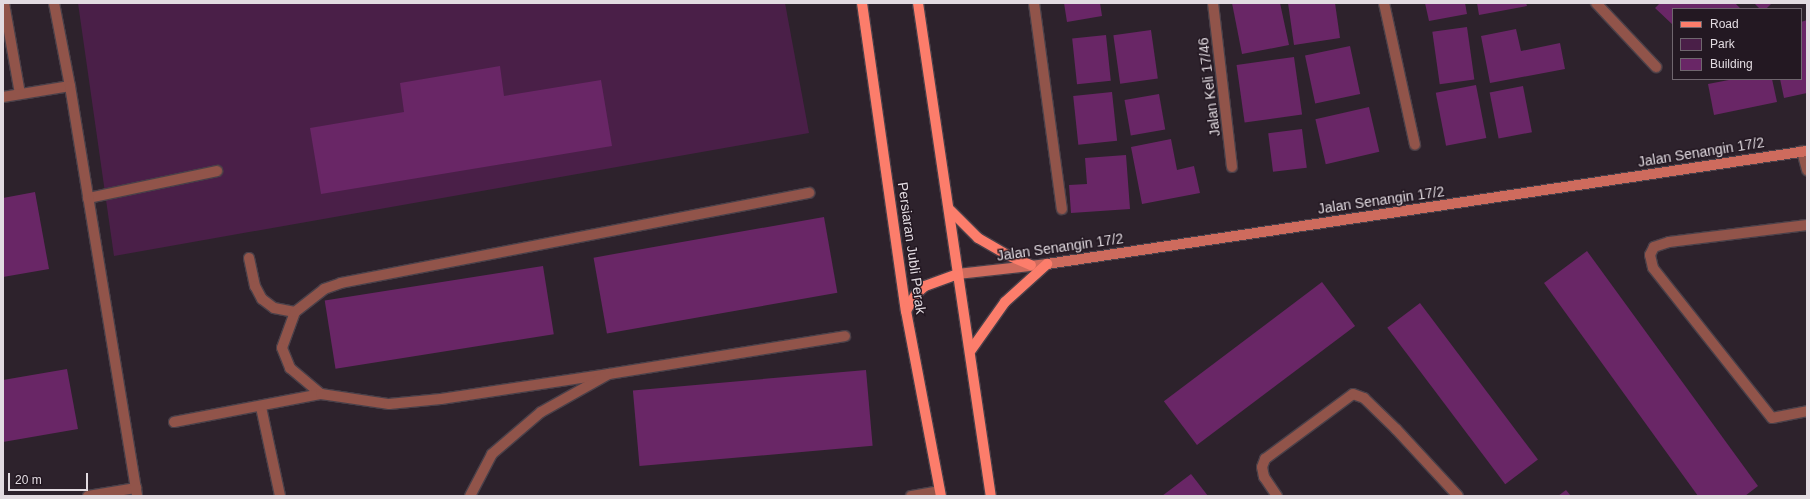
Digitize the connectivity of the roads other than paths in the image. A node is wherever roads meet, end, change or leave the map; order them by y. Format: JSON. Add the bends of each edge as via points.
{"nodes":[{"id":1,"x":4,"y":3,"type":"edge"},
{"id":2,"x":54,"y":3,"type":"edge"},
{"id":3,"x":862,"y":3,"type":"edge"},
{"id":4,"x":918,"y":3,"type":"edge"},
{"id":5,"x":1034,"y":3,"type":"edge"},
{"id":6,"x":1213,"y":3,"type":"edge"},
{"id":7,"x":1384,"y":3,"type":"edge"},
{"id":8,"x":1596,"y":3,"type":"edge"},
{"id":9,"x":1656,"y":67,"type":"dead end"},
{"id":10,"x":70,"y":86,"type":"junction"},
{"id":11,"x":20,"y":94,"type":"junction"},
{"id":12,"x":3,"y":97,"type":"edge"},
{"id":13,"x":1415,"y":145,"type":"dead end"},
{"id":14,"x":1805,"y":151,"type":"edge"},
{"id":15,"x":1232,"y":167,"type":"dead end"},
{"id":16,"x":1807,"y":170,"type":"edge"},
{"id":17,"x":217,"y":171,"type":"dead end"},
{"id":18,"x":808,"y":193,"type":"dead end"},
{"id":19,"x":88,"y":198,"type":"junction"},
{"id":20,"x":1062,"y":209,"type":"dead end"},
{"id":21,"x":950,"y":210,"type":"junction"},
{"id":22,"x":1807,"y":225,"type":"edge"},
{"id":23,"x":249,"y":258,"type":"dead end"},
{"id":24,"x":1047,"y":264,"type":"junction"},
{"id":25,"x":1031,"y":265,"type":"junction"},
{"id":26,"x":958,"y":274,"type":"junction"},
{"id":27,"x":906,"y":311,"type":"junction"},
{"id":28,"x":295,"y":312,"type":"junction"},
{"id":29,"x":845,"y":336,"type":"dead end"},
{"id":30,"x":971,"y":350,"type":"junction"},
{"id":31,"x":609,"y":374,"type":"junction"},
{"id":32,"x":321,"y":394,"type":"junction"},
{"id":33,"x":261,"y":407,"type":"junction"},
{"id":34,"x":1807,"y":411,"type":"edge"},
{"id":35,"x":174,"y":422,"type":"dead end"},
{"id":36,"x":136,"y":492,"type":"edge"},
{"id":37,"x":940,"y":493,"type":"edge"},
{"id":38,"x":88,"y":496,"type":"edge"},
{"id":39,"x":280,"y":496,"type":"edge"},
{"id":40,"x":470,"y":496,"type":"edge"},
{"id":41,"x":911,"y":496,"type":"edge"},
{"id":42,"x":991,"y":496,"type":"edge"},
{"id":43,"x":1277,"y":496,"type":"edge"},
{"id":44,"x":1458,"y":496,"type":"edge"}],
"edges":[{"from":1,"to":11,"type":"street"},
{"from":2,"to":10,"type":"street"},
{"from":3,"to":27,"type":"main road","name":"Persiaran Jubli Perak"},
{"from":4,"to":21,"type":"main road"},
{"from":5,"to":20,"type":"street"},
{"from":6,"to":15,"type":"street","name":"Jalan Keli 17/46"},
{"from":7,"to":13,"type":"street"},
{"from":8,"to":9,"type":"street"},
{"from":10,"to":11,"type":"street"},
{"from":10,"to":19,"type":"street"},
{"from":11,"to":12,"type":"street"},
{"from":14,"to":16,"type":"street"},
{"from":14,"to":24,"type":"street","name":"Jalan Senangin 17/2"},
{"from":17,"to":19,"type":"street"},
{"from":18,"to":28,"type":"street","via":[[341,283],[324,289]]},
{"from":19,"to":36,"type":"street"},
{"from":21,"to":25,"type":"main road","via":[[978,238]]},
{"from":21,"to":26,"type":"main road"},
{"from":22,"to":34,"type":"street","via":[[1669,242],[1654,247],[1650,255],[1653,268],[1772,418]]},
{"from":23,"to":28,"type":"street","via":[[255,286],[262,299],[274,308]]},
{"from":24,"to":25,"type":"street","name":"Jalan Senangin 17/2"},
{"from":24,"to":30,"type":"main road","via":[[1005,302]]},
{"from":25,"to":26,"type":"street","name":"Jalan Senangin 17/2"},
{"from":26,"to":27,"type":"main road","via":[[925,286],[916,294]]},
{"from":26,"to":30,"type":"main road"},
{"from":27,"to":37,"type":"main road","name":"Persiaran Jubli Perak"},
{"from":28,"to":32,"type":"street","via":[[282,348],[290,368]]},
{"from":29,"to":31,"type":"street"},
{"from":30,"to":42,"type":"main road"},
{"from":31,"to":32,"type":"street","via":[[441,399],[389,404]]},
{"from":31,"to":40,"type":"street","via":[[541,412],[492,454]]},
{"from":32,"to":33,"type":"street"},
{"from":33,"to":35,"type":"street"},
{"from":33,"to":39,"type":"street"},
{"from":36,"to":38,"type":"street"},
{"from":37,"to":41,"type":"street"},
{"from":43,"to":44,"type":"street","via":[[1264,477],[1262,467],[1265,459],[1353,394],[1364,398],[1391,424]]}]}
